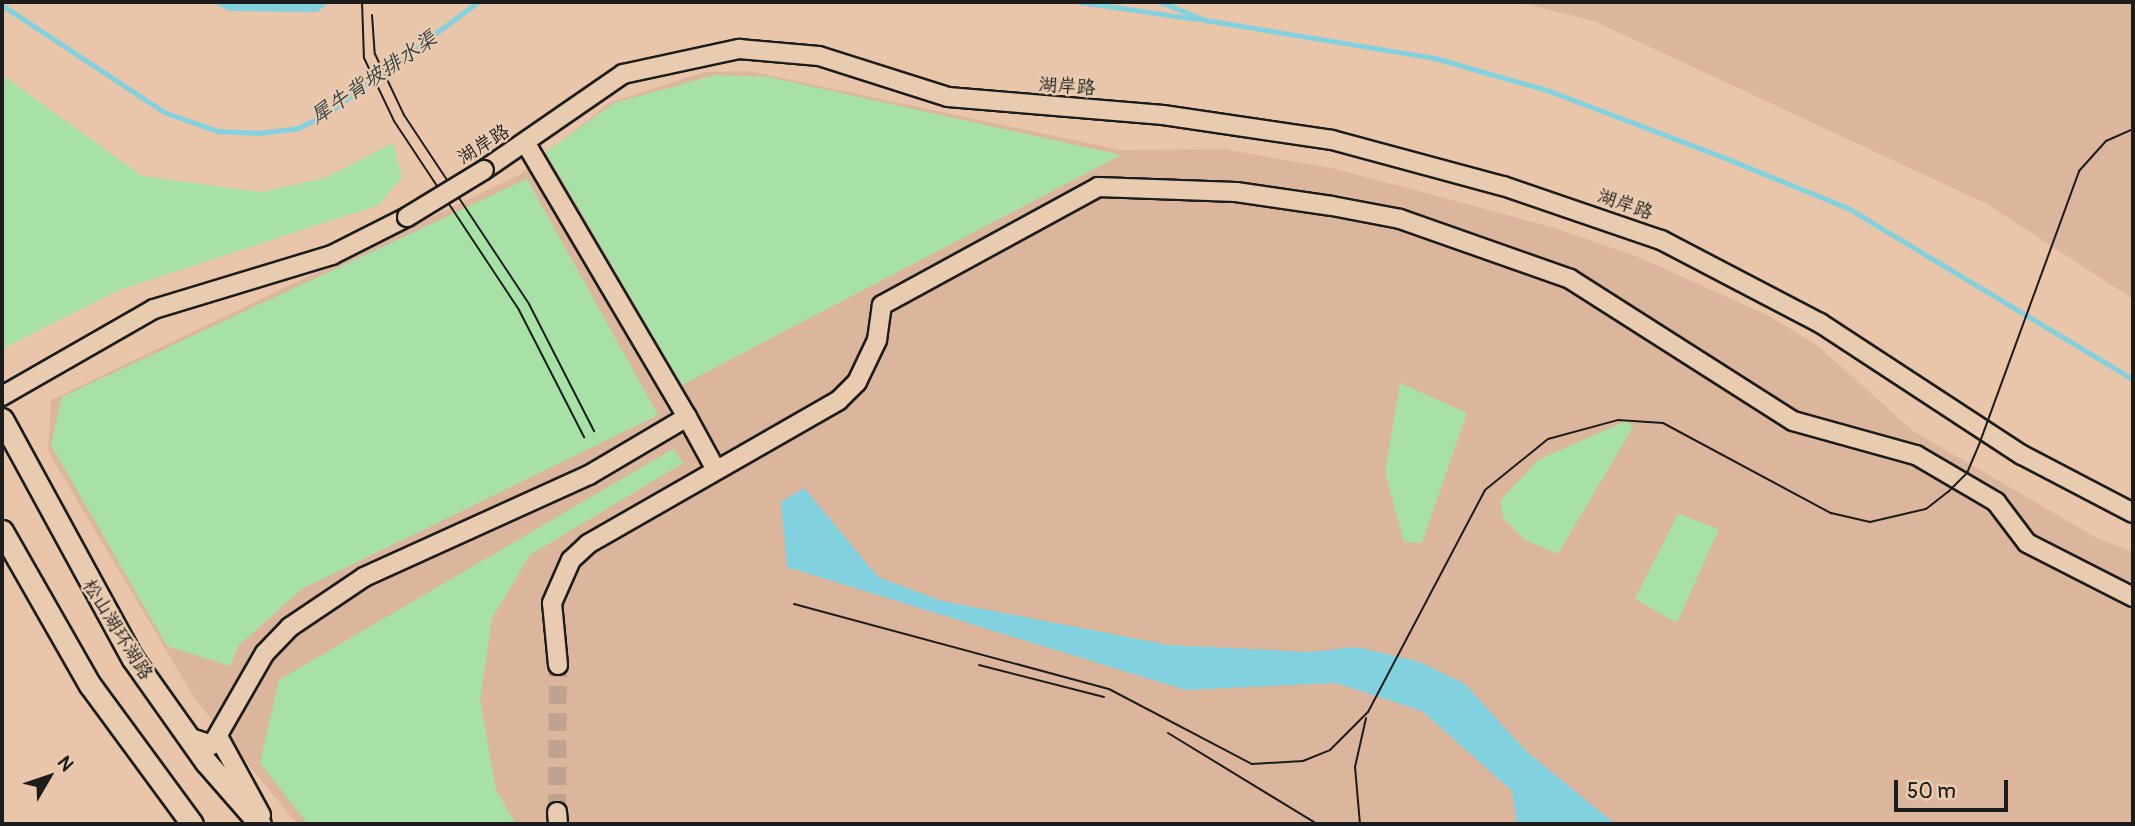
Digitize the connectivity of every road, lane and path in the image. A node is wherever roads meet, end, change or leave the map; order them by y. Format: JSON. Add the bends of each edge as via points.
{"nodes":[{"id":1,"x":526,"y":144,"type":"junction"},
{"id":2,"x":2,"y":396,"type":"edge"},
{"id":3,"x":687,"y":417,"type":"junction"},
{"id":4,"x":2,"y":419,"type":"edge"},
{"id":5,"x":716,"y":470,"type":"junction"},
{"id":6,"x":2133,"y":513,"type":"edge"},
{"id":7,"x":2,"y":531,"type":"edge"},
{"id":8,"x":2,"y":557,"type":"edge"},
{"id":9,"x":2133,"y":597,"type":"edge"},
{"id":10,"x":41,"y":601,"type":"junction"},
{"id":11,"x":558,"y":665,"type":"tunnel mouth"},
{"id":12,"x":222,"y":732,"type":"junction"},
{"id":13,"x":188,"y":737,"type":"junction"},
{"id":14,"x":192,"y":824,"type":"edge"},
{"id":15,"x":260,"y":824,"type":"edge"},
{"id":16,"x":267,"y":824,"type":"edge"}],
"edges":[{"from":1,"to":2,"type":"street","name":"湖岸路","bridge":true,"via":[[407,217],[332,256],[154,309]]},
{"from":1,"to":3,"type":"street"},
{"from":1,"to":6,"type":"street","name":"湖岸路","via":[[623,74],[739,49],[818,56],[948,97],[1163,115],[1332,140],[1503,186],[1661,240],[1820,323],[2021,455]]},
{"from":3,"to":5,"type":"street"},
{"from":3,"to":12,"type":"street","via":[[589,475],[364,577],[290,626],[265,653]]},
{"from":4,"to":13,"type":"main road","name":"松山湖环湖路","via":[[93,593]]},
{"from":5,"to":9,"type":"street","via":[[839,400],[857,382],[877,340],[882,305],[1098,187],[1236,192],[1400,219],[1570,279],[1793,421],[1916,455],[1996,502],[2027,543]]},
{"from":5,"to":11,"type":"street","via":[[570,560],[552,603]]},
{"from":7,"to":10,"type":"main road"},
{"from":8,"to":10,"type":"main road"},
{"from":10,"to":14,"type":"main road","via":[[90,685]]},
{"from":12,"to":13,"type":"street","via":[[202,746]]},
{"from":12,"to":16,"type":"street"},
{"from":13,"to":15,"type":"main road","name":"松山湖环湖路"}]}
